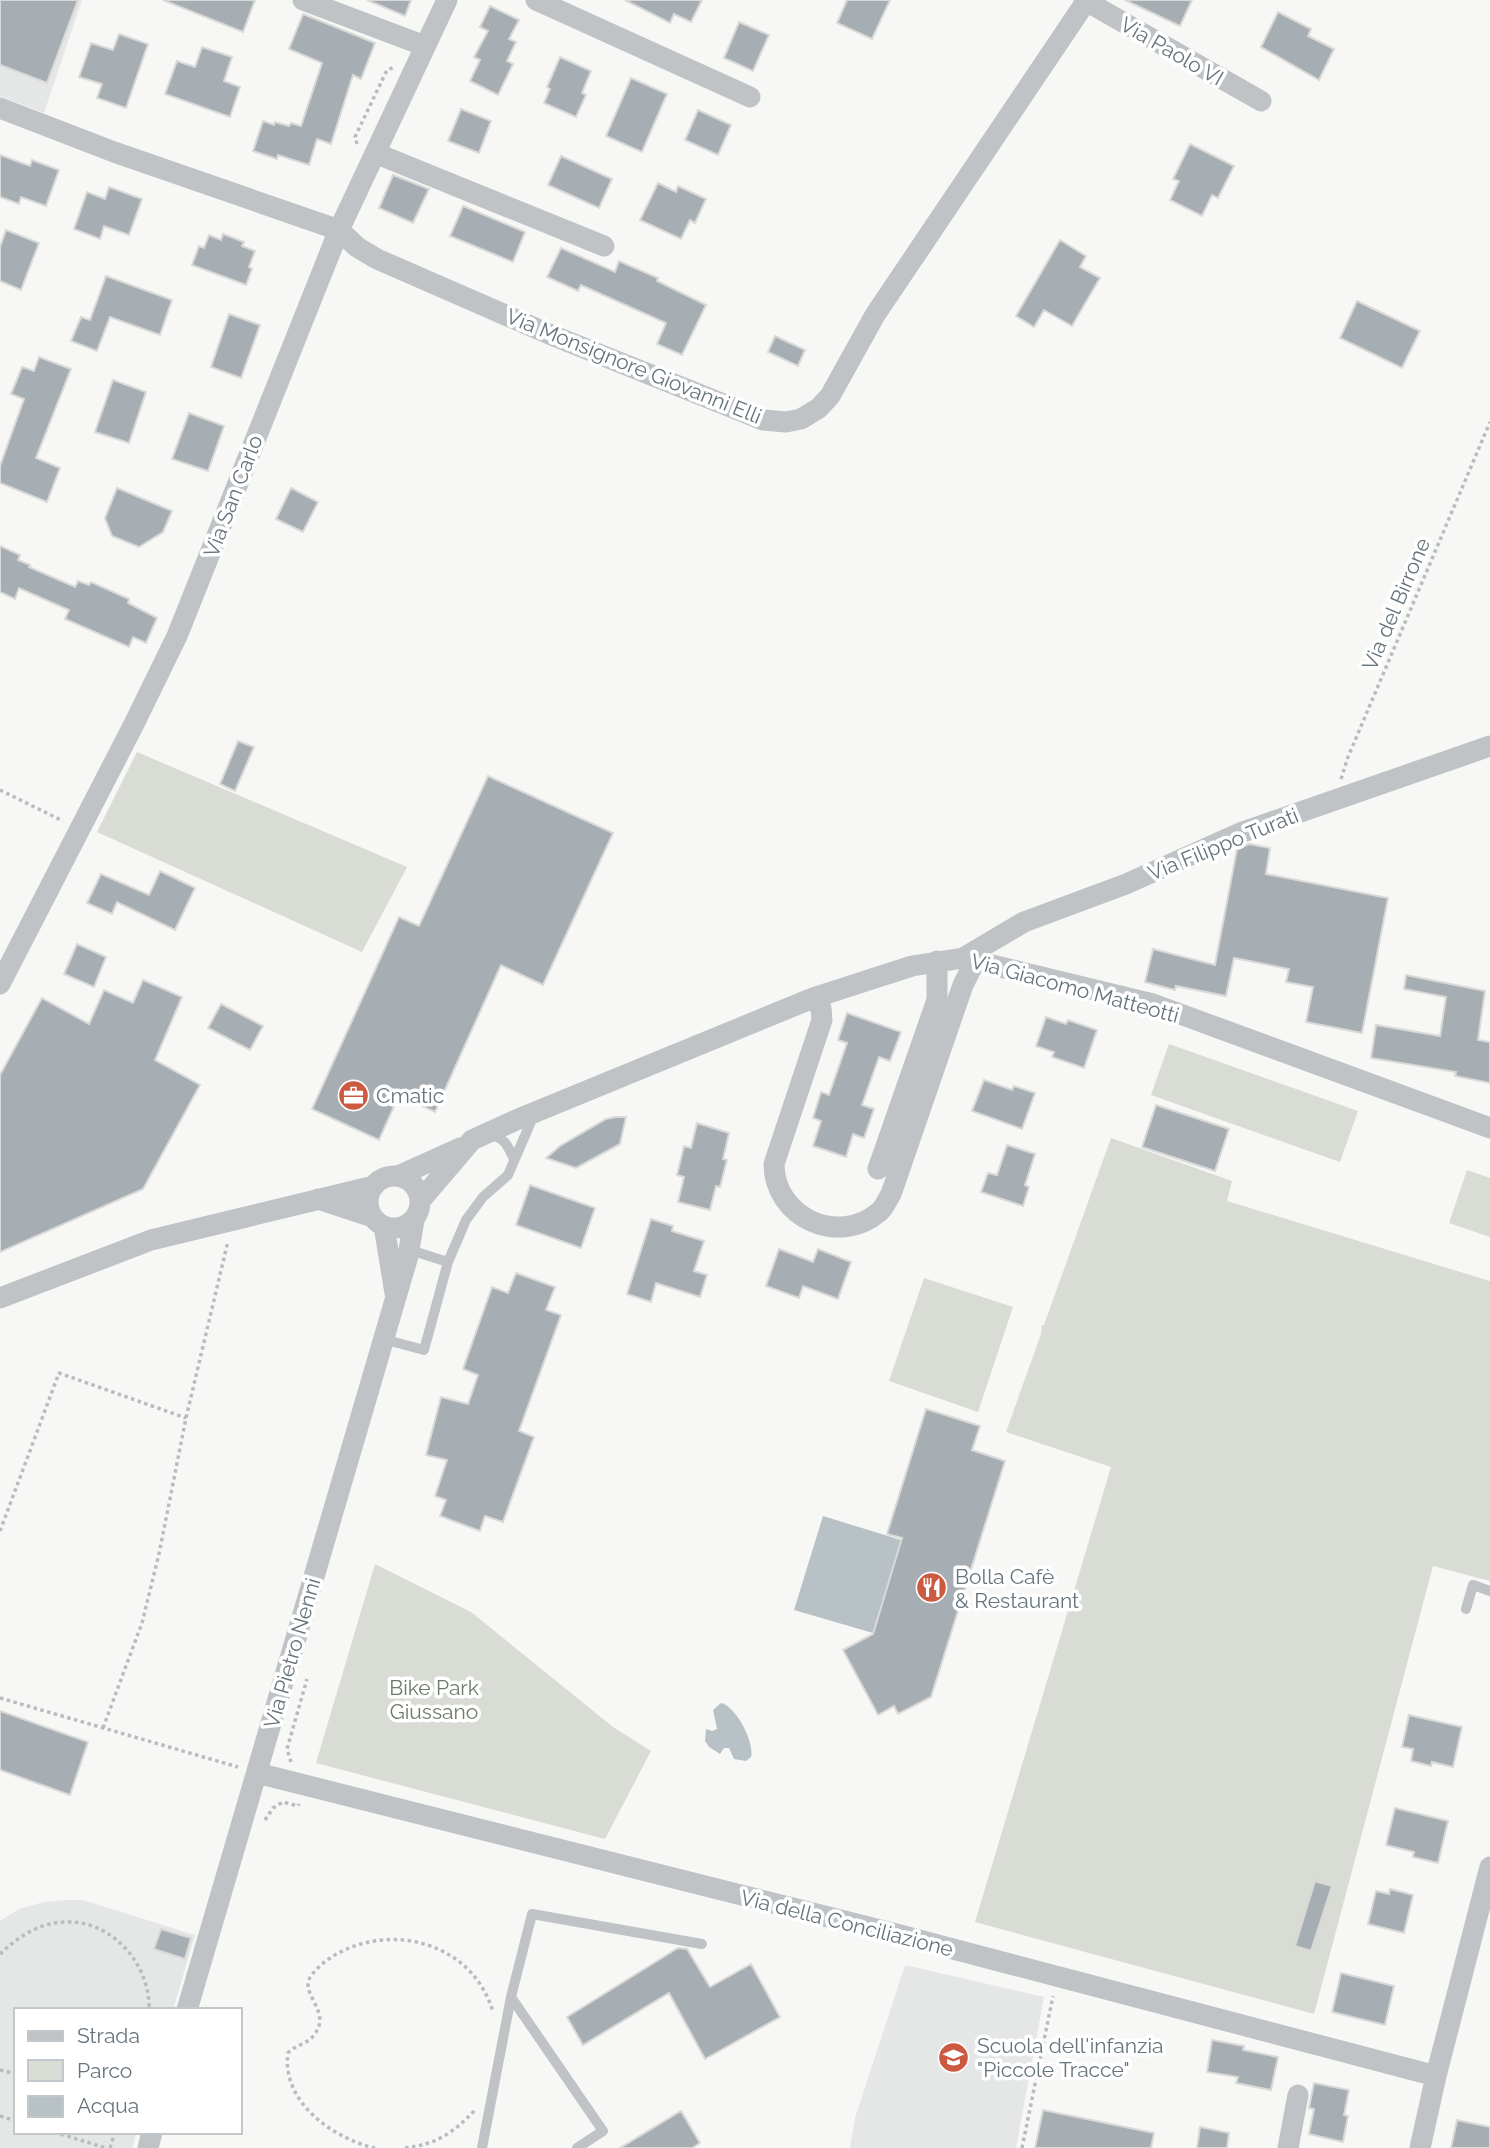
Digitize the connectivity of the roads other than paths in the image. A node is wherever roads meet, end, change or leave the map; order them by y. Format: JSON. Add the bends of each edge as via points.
{"nodes":[{"id":1,"x":303,"y":0,"type":"edge"},
{"id":2,"x":447,"y":0,"type":"edge"},
{"id":3,"x":536,"y":0,"type":"edge"},
{"id":4,"x":1086,"y":0,"type":"edge"},
{"id":5,"x":425,"y":46,"type":"junction"},
{"id":6,"x":750,"y":97,"type":"dead end"},
{"id":7,"x":1261,"y":101,"type":"dead end"},
{"id":8,"x":0,"y":108,"type":"edge"},
{"id":9,"x":375,"y":153,"type":"junction"},
{"id":10,"x":339,"y":230,"type":"junction"},
{"id":11,"x":604,"y":246,"type":"dead end"},
{"id":12,"x":1490,"y":746,"type":"edge"},
{"id":13,"x":969,"y":959,"type":"junction"},
{"id":14,"x":937,"y":961,"type":"junction"},
{"id":15,"x":0,"y":984,"type":"edge"},
{"id":16,"x":813,"y":998,"type":"junction"},
{"id":17,"x":536,"y":1111,"type":"junction"},
{"id":18,"x":1490,"y":1128,"type":"edge"},
{"id":19,"x":475,"y":1140,"type":"junction"},
{"id":20,"x":514,"y":1159,"type":"junction"},
{"id":21,"x":878,"y":1169,"type":"dead end"},
{"id":22,"x":398,"y":1176,"type":"junction"},
{"id":23,"x":374,"y":1186,"type":"junction"},
{"id":24,"x":316,"y":1199,"type":"junction"},
{"id":25,"x":417,"y":1210,"type":"junction"},
{"id":26,"x":378,"y":1222,"type":"junction"},
{"id":27,"x":410,"y":1250,"type":"junction"},
{"id":28,"x":448,"y":1262,"type":"junction"},
{"id":29,"x":395,"y":1296,"type":"junction"},
{"id":30,"x":0,"y":1298,"type":"edge"},
{"id":31,"x":383,"y":1339,"type":"junction"},
{"id":32,"x":1490,"y":1591,"type":"edge"},
{"id":33,"x":1466,"y":1609,"type":"dead end"},
{"id":34,"x":257,"y":1773,"type":"junction"},
{"id":35,"x":1490,"y":1867,"type":"edge"},
{"id":36,"x":702,"y":1944,"type":"dead end"},
{"id":37,"x":511,"y":1997,"type":"junction"},
{"id":38,"x":188,"y":2008,"type":"edge"},
{"id":39,"x":1436,"y":2076,"type":"junction"},
{"id":40,"x":1298,"y":2095,"type":"dead end"},
{"id":41,"x":482,"y":2148,"type":"edge"},
{"id":42,"x":577,"y":2148,"type":"edge"},
{"id":43,"x":1288,"y":2148,"type":"edge"},
{"id":44,"x":1420,"y":2148,"type":"edge"}],
"edges":[{"from":1,"to":5,"type":"street"},
{"from":2,"to":5,"type":"street","name":"Via San Carlo"},
{"from":3,"to":6,"type":"street"},
{"from":4,"to":7,"type":"street","name":"Via Paolo VI"},
{"from":4,"to":10,"type":"street","name":"Via Monsignore Giovanni Elli","via":[[875,315],[830,396],[797,420],[763,419],[550,334],[377,259]]},
{"from":5,"to":9,"type":"street","name":"Via San Carlo"},
{"from":8,"to":10,"type":"street","name":"Via Monsignore Giovanni Elli"},
{"from":9,"to":10,"type":"street","name":"Via San Carlo"},
{"from":9,"to":11,"type":"street"},
{"from":10,"to":15,"type":"street","name":"Via San Carlo","via":[[194,596],[145,703]]},
{"from":12,"to":13,"type":"street","name":"Via Filippo Turati","via":[[1240,833],[1126,884],[1024,922]]},
{"from":13,"to":14,"type":"street","name":"Via Giacomo Matteotti"},
{"from":13,"to":16,"type":"street","via":[[891,1194],[881,1211],[857,1226],[824,1226],[807,1220],[790,1205],[774,1179],[774,1164],[822,1020],[821,1008]]},
{"from":13,"to":18,"type":"street","name":"Via Giacomo Matteotti","via":[[1153,1004]]},
{"from":14,"to":16,"type":"street","name":"Via Giacomo Matteotti"},
{"from":14,"to":21,"type":"street","via":[[937,1000]]},
{"from":16,"to":17,"type":"street","name":"Via Giacomo Matteotti"},
{"from":17,"to":19,"type":"street","name":"Via Giacomo Matteotti"},
{"from":17,"to":20,"type":"lane"},
{"from":19,"to":20,"type":"lane","via":[[497,1136],[506,1142]]},
{"from":19,"to":22,"type":"street","name":"Via Giacomo Matteotti"},
{"from":19,"to":25,"type":"street","name":"Via Giacomo Matteotti"},
{"from":20,"to":28,"type":"lane","via":[[508,1175],[466,1220]]},
{"from":22,"to":23,"type":"street"},
{"from":22,"to":25,"type":"street","via":[[413,1185]]},
{"from":23,"to":24,"type":"street"},
{"from":23,"to":26,"type":"street","via":[[368,1201]]},
{"from":24,"to":26,"type":"street"},
{"from":24,"to":30,"type":"street","via":[[150,1240]]},
{"from":25,"to":26,"type":"street","via":[[400,1228]]},
{"from":25,"to":27,"type":"street","name":"Via Pietro Nenni"},
{"from":26,"to":29,"type":"street","name":"Via Pietro Nenni"},
{"from":27,"to":28,"type":"lane"},
{"from":27,"to":29,"type":"street","name":"Via Pietro Nenni"},
{"from":28,"to":31,"type":"lane","via":[[424,1350]]},
{"from":29,"to":31,"type":"street","name":"Via Pietro Nenni"},
{"from":31,"to":34,"type":"street","name":"Via Pietro Nenni"},
{"from":32,"to":33,"type":"lane","via":[[1473,1585]]},
{"from":34,"to":38,"type":"street","name":"Via Pietro Nenni"},
{"from":34,"to":39,"type":"street","name":"Via della Conciliazione"},
{"from":35,"to":39,"type":"street"},
{"from":36,"to":37,"type":"lane","via":[[532,1914]]},
{"from":37,"to":41,"type":"lane"},
{"from":37,"to":42,"type":"lane","via":[[603,2131]]},
{"from":39,"to":44,"type":"street"},
{"from":40,"to":43,"type":"street"}]}
